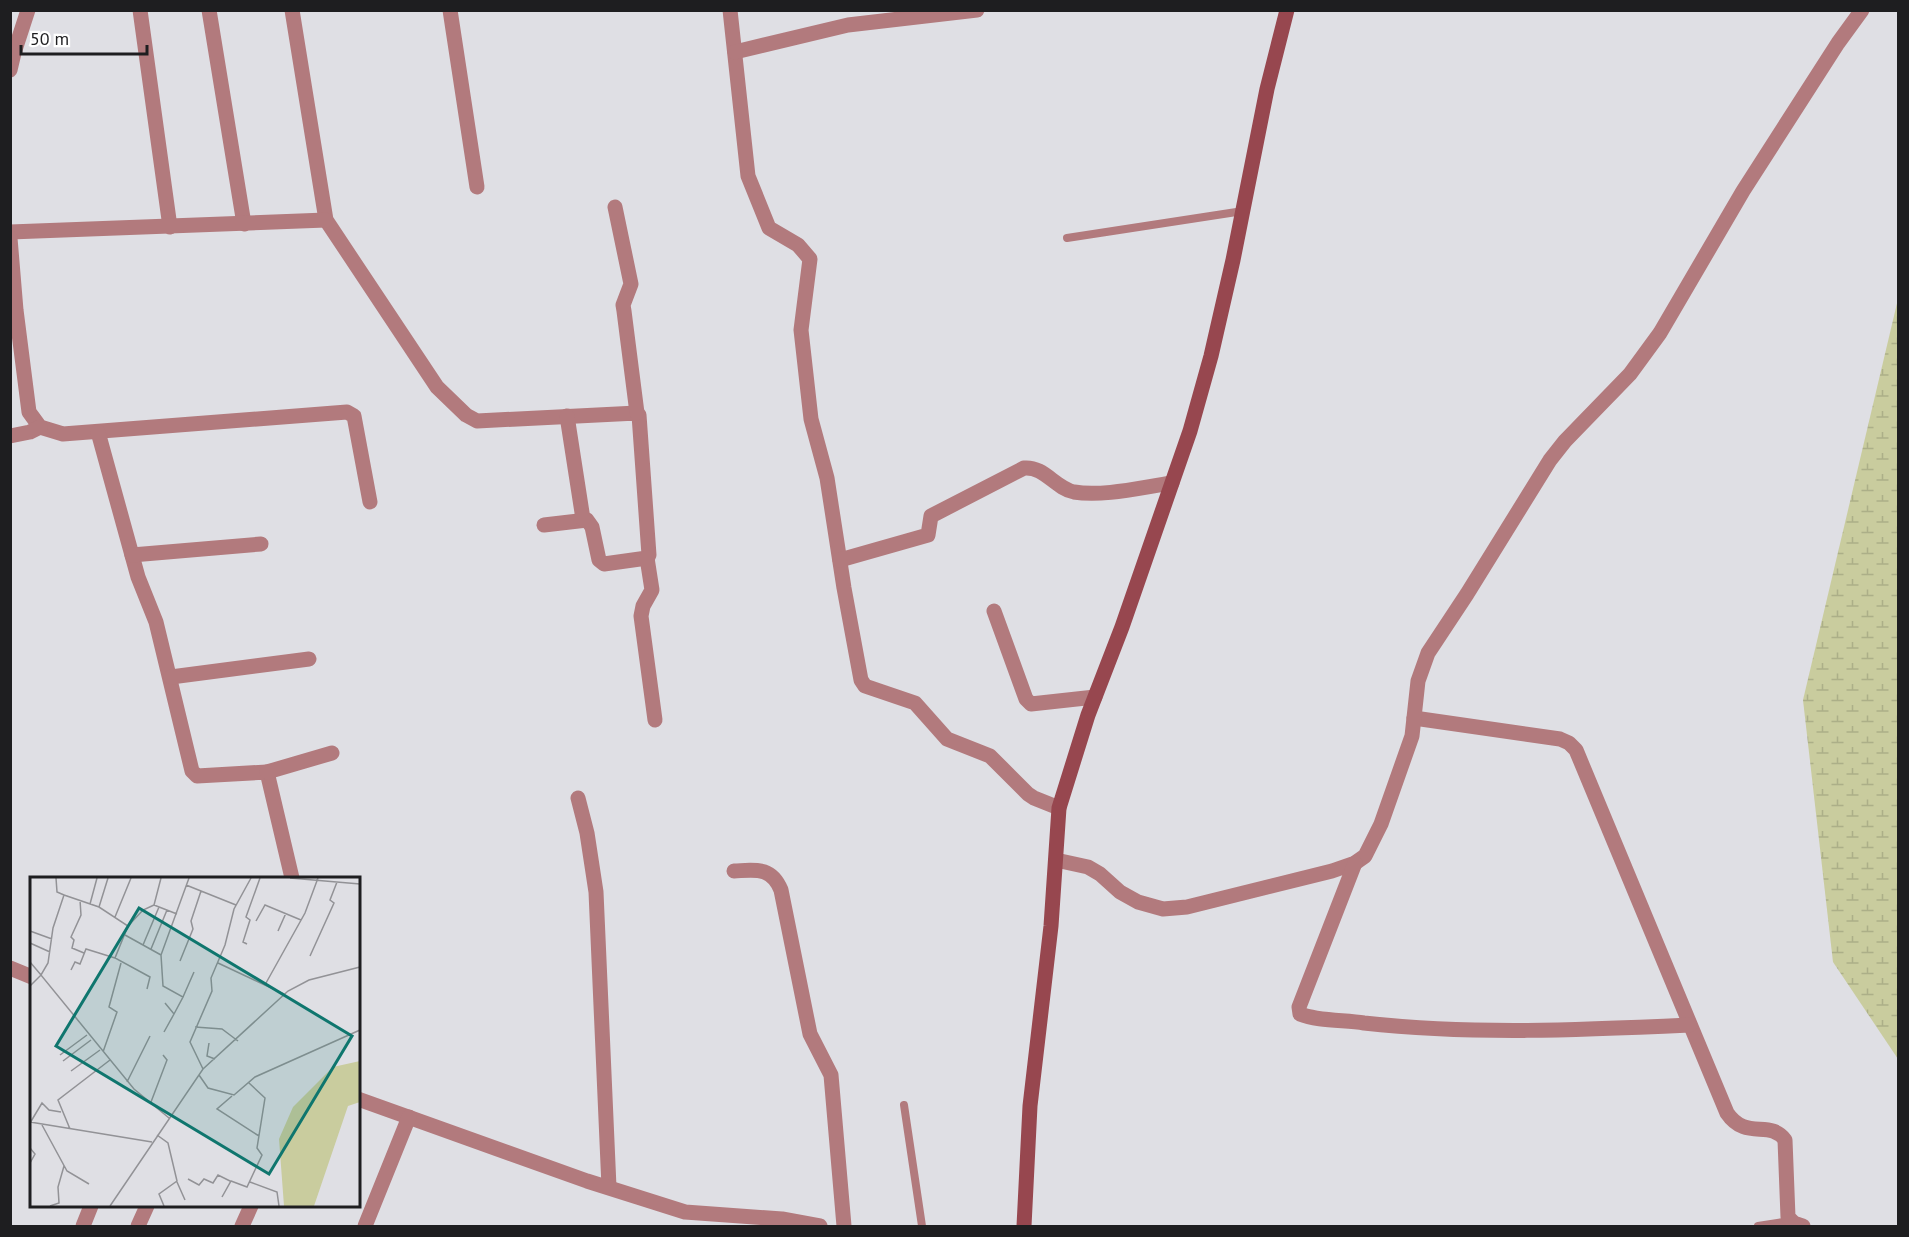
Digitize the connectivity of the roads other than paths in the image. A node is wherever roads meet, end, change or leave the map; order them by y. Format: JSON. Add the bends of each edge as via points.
{"nodes":[{"id":1,"x":28,"y":10,"type":"edge"},
{"id":2,"x":140,"y":10,"type":"edge"},
{"id":3,"x":208,"y":10,"type":"edge"},
{"id":4,"x":292,"y":10,"type":"edge"},
{"id":5,"x":450,"y":10,"type":"edge"},
{"id":6,"x":730,"y":10,"type":"edge"},
{"id":7,"x":977,"y":10,"type":"edge"},
{"id":8,"x":1287,"y":10,"type":"edge"},
{"id":9,"x":1862,"y":10,"type":"edge"},
{"id":10,"x":735,"y":52,"type":"junction"},
{"id":11,"x":10,"y":70,"type":"edge"},
{"id":12,"x":477,"y":187,"type":"dead end"},
{"id":13,"x":615,"y":207,"type":"dead end"},
{"id":14,"x":1243,"y":211,"type":"junction"},
{"id":15,"x":326,"y":220,"type":"junction"},
{"id":16,"x":244,"y":224,"type":"junction"},
{"id":17,"x":170,"y":227,"type":"junction"},
{"id":18,"x":10,"y":232,"type":"edge"},
{"id":19,"x":10,"y":238,"type":"edge"},
{"id":20,"x":1067,"y":238,"type":"dead end"},
{"id":21,"x":637,"y":413,"type":"junction"},
{"id":22,"x":567,"y":416,"type":"junction"},
{"id":23,"x":40,"y":427,"type":"junction"},
{"id":24,"x":99,"y":432,"type":"junction"},
{"id":25,"x":10,"y":436,"type":"edge"},
{"id":26,"x":1172,"y":483,"type":"junction"},
{"id":27,"x":370,"y":502,"type":"dead end"},
{"id":28,"x":583,"y":519,"type":"junction"},
{"id":29,"x":544,"y":525,"type":"dead end"},
{"id":30,"x":261,"y":544,"type":"dead end"},
{"id":31,"x":132,"y":555,"type":"junction"},
{"id":32,"x":647,"y":558,"type":"junction"},
{"id":33,"x":840,"y":560,"type":"junction"},
{"id":34,"x":994,"y":612,"type":"dead end"},
{"id":35,"x":309,"y":659,"type":"dead end"},
{"id":36,"x":171,"y":677,"type":"junction"},
{"id":37,"x":1095,"y":697,"type":"junction"},
{"id":38,"x":1414,"y":718,"type":"junction"},
{"id":39,"x":655,"y":720,"type":"dead end"},
{"id":40,"x":332,"y":753,"type":"dead end"},
{"id":41,"x":267,"y":772,"type":"junction"},
{"id":42,"x":579,"y":798,"type":"dead end"},
{"id":43,"x":1059,"y":808,"type":"junction"},
{"id":44,"x":1056,"y":860,"type":"junction"},
{"id":45,"x":1355,"y":863,"type":"junction"},
{"id":46,"x":734,"y":871,"type":"dead end"},
{"id":47,"x":292,"y":877,"type":"edge"},
{"id":48,"x":10,"y":968,"type":"edge"},
{"id":49,"x":30,"y":976,"type":"edge"},
{"id":50,"x":1690,"y":1025,"type":"junction"},
{"id":51,"x":360,"y":1100,"type":"edge"},
{"id":52,"x":904,"y":1106,"type":"dead end"},
{"id":53,"x":409,"y":1117,"type":"junction"},
{"id":54,"x":609,"y":1187,"type":"junction"},
{"id":55,"x":91,"y":1207,"type":"edge"},
{"id":56,"x":147,"y":1207,"type":"edge"},
{"id":57,"x":251,"y":1207,"type":"edge"},
{"id":58,"x":1797,"y":1224,"type":"edge"},
{"id":59,"x":82,"y":1227,"type":"edge"},
{"id":60,"x":138,"y":1227,"type":"edge"},
{"id":61,"x":242,"y":1227,"type":"edge"},
{"id":62,"x":365,"y":1227,"type":"edge"},
{"id":63,"x":820,"y":1227,"type":"edge"},
{"id":64,"x":844,"y":1227,"type":"edge"},
{"id":65,"x":922,"y":1227,"type":"edge"},
{"id":66,"x":1024,"y":1227,"type":"edge"},
{"id":67,"x":1758,"y":1227,"type":"edge"}],
"edges":[{"from":1,"to":11,"type":"street"},
{"from":2,"to":17,"type":"street"},
{"from":3,"to":16,"type":"street"},
{"from":4,"to":15,"type":"street"},
{"from":5,"to":12,"type":"street"},
{"from":6,"to":10,"type":"street"},
{"from":7,"to":10,"type":"street","via":[[848,25]]},
{"from":8,"to":14,"type":"street"},
{"from":9,"to":38,"type":"street","via":[[1743,191],[1660,333],[1630,374],[1550,460],[1428,653],[1418,681]]},
{"from":10,"to":33,"type":"street","via":[[748,176],[769,228],[798,245],[810,259],[801,330],[811,419],[827,478]]},
{"from":13,"to":21,"type":"street","via":[[631,284],[623,305]]},
{"from":14,"to":20,"type":"lane"},
{"from":14,"to":26,"type":"street","via":[[1211,356]]},
{"from":15,"to":16,"type":"street"},
{"from":15,"to":22,"type":"street","via":[[437,387],[466,415],[477,421]]},
{"from":16,"to":17,"type":"street"},
{"from":17,"to":18,"type":"street"},
{"from":19,"to":23,"type":"street","via":[[29,412]]},
{"from":21,"to":22,"type":"street"},
{"from":21,"to":32,"type":"street"},
{"from":22,"to":28,"type":"street"},
{"from":23,"to":24,"type":"street","via":[[63,434]]},
{"from":23,"to":25,"type":"street"},
{"from":24,"to":27,"type":"street","via":[[347,412],[354,416]]},
{"from":24,"to":31,"type":"street"},
{"from":26,"to":33,"type":"street","via":[[1118,491],[1074,492],[1061,488],[1038,471],[1024,468],[931,516],[928,535]]},
{"from":26,"to":37,"type":"street"},
{"from":28,"to":29,"type":"street"},
{"from":28,"to":32,"type":"street","via":[[591,523],[601,563]]},
{"from":30,"to":31,"type":"street"},
{"from":31,"to":36,"type":"street"},
{"from":32,"to":39,"type":"street","via":[[652,590],[641,616]]},
{"from":33,"to":43,"type":"street","via":[[862,683],[915,703],[947,738],[990,756],[1028,794]]},
{"from":34,"to":37,"type":"street","via":[[1030,704]]},
{"from":35,"to":36,"type":"street"},
{"from":36,"to":41,"type":"street","via":[[192,771],[197,776]]},
{"from":37,"to":43,"type":"street"},
{"from":38,"to":45,"type":"street","via":[[1412,736],[1381,824],[1365,856]]},
{"from":38,"to":50,"type":"street","via":[[1560,739],[1576,750]]},
{"from":40,"to":41,"type":"street"},
{"from":41,"to":47,"type":"street"},
{"from":42,"to":54,"type":"street","via":[[596,892]]},
{"from":43,"to":44,"type":"street"},
{"from":44,"to":45,"type":"street","via":[[1088,867],[1120,892],[1162,909],[1187,908],[1242,895]]},
{"from":44,"to":66,"type":"street","via":[[1030,1106]]},
{"from":45,"to":50,"type":"street","via":[[1299,1007],[1300,1014],[1398,1027],[1486,1030]]},
{"from":46,"to":64,"type":"street","via":[[757,870],[772,875],[781,890],[810,1034],[831,1075]]},
{"from":48,"to":49,"type":"street"},
{"from":50,"to":58,"type":"street","via":[[1732,1121],[1746,1128],[1774,1131],[1785,1140]]},
{"from":51,"to":53,"type":"street"},
{"from":52,"to":65,"type":"lane"},
{"from":53,"to":54,"type":"street"},
{"from":53,"to":62,"type":"street"},
{"from":54,"to":63,"type":"street","via":[[685,1212]]},
{"from":55,"to":59,"type":"street"},
{"from":56,"to":60,"type":"street"},
{"from":57,"to":61,"type":"street"},
{"from":58,"to":67,"type":"lane"}]}
